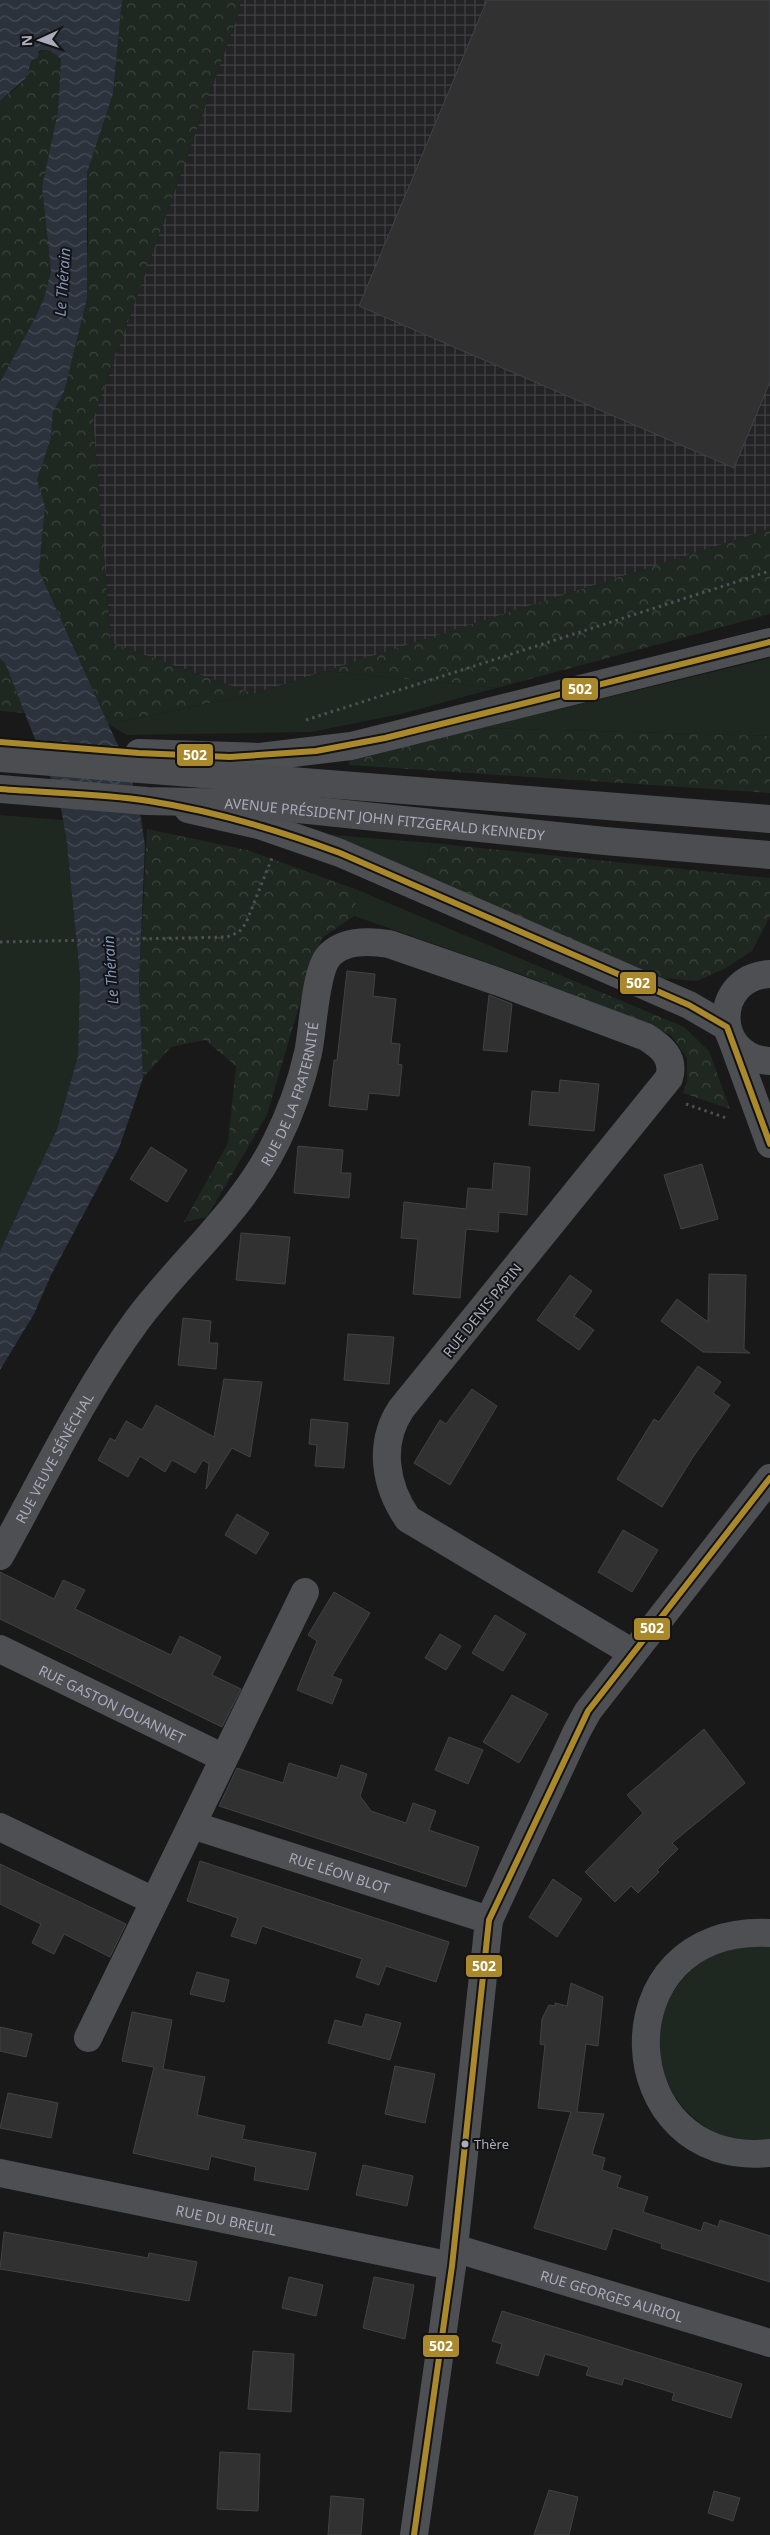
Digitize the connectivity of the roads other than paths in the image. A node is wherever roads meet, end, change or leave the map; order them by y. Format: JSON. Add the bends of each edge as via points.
{"nodes":[{"id":1,"x":770,"y":642,"type":"edge"},
{"id":2,"x":0,"y":742,"type":"edge"},
{"id":3,"x":37,"y":753,"type":"junction"},
{"id":4,"x":0,"y":758,"type":"edge"},
{"id":5,"x":145,"y":762,"type":"junction"},
{"id":6,"x":0,"y":789,"type":"edge"},
{"id":7,"x":147,"y":801,"type":"junction"},
{"id":8,"x":770,"y":819,"type":"edge"},
{"id":9,"x":770,"y":855,"type":"edge"},
{"id":10,"x":770,"y":954,"type":"edge"},
{"id":11,"x":770,"y":974,"type":"edge"},
{"id":12,"x":499,"y":982,"type":"joint"},
{"id":13,"x":744,"y":983,"type":"junction"},
{"id":14,"x":729,"y":1034,"type":"junction"},
{"id":15,"x":770,"y":1061,"type":"edge"},
{"id":16,"x":767,"y":1137,"type":"edge"},
{"id":17,"x":111,"y":1359,"type":"joint"},
{"id":18,"x":770,"y":1478,"type":"edge"},
{"id":19,"x":0,"y":1556,"type":"edge"},
{"id":20,"x":305,"y":1592,"type":"dead end"},
{"id":21,"x":0,"y":1649,"type":"edge"},
{"id":22,"x":633,"y":1653,"type":"junction"},
{"id":23,"x":224,"y":1758,"type":"junction"},
{"id":24,"x":192,"y":1825,"type":"junction"},
{"id":25,"x":0,"y":1827,"type":"edge"},
{"id":26,"x":154,"y":1901,"type":"junction"},
{"id":27,"x":489,"y":1920,"type":"junction"},
{"id":28,"x":770,"y":1933,"type":"edge"},
{"id":29,"x":88,"y":2038,"type":"dead end"},
{"id":30,"x":770,"y":2153,"type":"edge"},
{"id":31,"x":0,"y":2173,"type":"edge"},
{"id":32,"x":453,"y":2257,"type":"junction"},
{"id":33,"x":770,"y":2343,"type":"edge"},
{"id":34,"x":414,"y":2535,"type":"edge"}],
"edges":[{"from":1,"to":5,"type":"street","via":[[351,746],[260,757]]},
{"from":2,"to":3,"type":"main road","name":"AVENUE PRÉSIDENT JOHN FITZGERALD KENNEDY"},
{"from":3,"to":4,"type":"main road","name":"AVENUE PRÉSIDENT JOHN FITZGERALD KENNEDY"},
{"from":3,"to":5,"type":"main road","name":"AVENUE PRÉSIDENT JOHN FITZGERALD KENNEDY"},
{"from":5,"to":8,"type":"main road","name":"AVENUE PRÉSIDENT JOHN FITZGERALD KENNEDY"},
{"from":6,"to":7,"type":"main road","name":"AVENUE PRÉSIDENT JOHN FITZGERALD KENNEDY"},
{"from":7,"to":9,"type":"main road","name":"AVENUE PRÉSIDENT JOHN FITZGERALD KENNEDY","via":[[241,803]]},
{"from":7,"to":14,"type":"street","via":[[228,817],[340,853],[689,1005]]},
{"from":10,"to":13,"type":"street"},
{"from":11,"to":13,"type":"street"},
{"from":12,"to":17,"type":"street","name":"RUE DE LA FRATERNITÉ","via":[[389,944],[356,944],[335,950],[322,968],[312,1035],[297,1095],[276,1143],[237,1204],[157,1296]]},
{"from":12,"to":22,"type":"street","name":"RUE DENIS PAPIN","via":[[658,1044],[665,1052],[671,1070],[669,1078],[401,1409],[388,1434],[386,1450],[394,1496],[408,1519]]},
{"from":13,"to":14,"type":"street","via":[[730,999],[726,1013]]},
{"from":14,"to":15,"type":"street","via":[[750,1057]]},
{"from":14,"to":16,"type":"street"},
{"from":17,"to":19,"type":"street","name":"RUE VEUVE SÉNÉCHAL"},
{"from":18,"to":22,"type":"street"},
{"from":20,"to":23,"type":"street"},
{"from":21,"to":23,"type":"street","name":"RUE GASTON JOUANNET"},
{"from":22,"to":27,"type":"street","via":[[588,1711],[576,1732]]},
{"from":23,"to":24,"type":"street"},
{"from":24,"to":26,"type":"street"},
{"from":24,"to":27,"type":"street","name":"RUE LÉON BLOT"},
{"from":25,"to":26,"type":"street"},
{"from":26,"to":29,"type":"street"},
{"from":27,"to":32,"type":"street"},
{"from":28,"to":30,"type":"street","via":[[718,1938],[688,1955],[669,1974],[655,1996],[645,2029],[651,2081],[679,2124],[708,2144],[724,2150],[742,2154]]},
{"from":31,"to":32,"type":"street","name":"RUE DU BREUIL"},
{"from":32,"to":33,"type":"street","name":"RUE GEORGES AURIOL"},
{"from":32,"to":34,"type":"street"}]}
